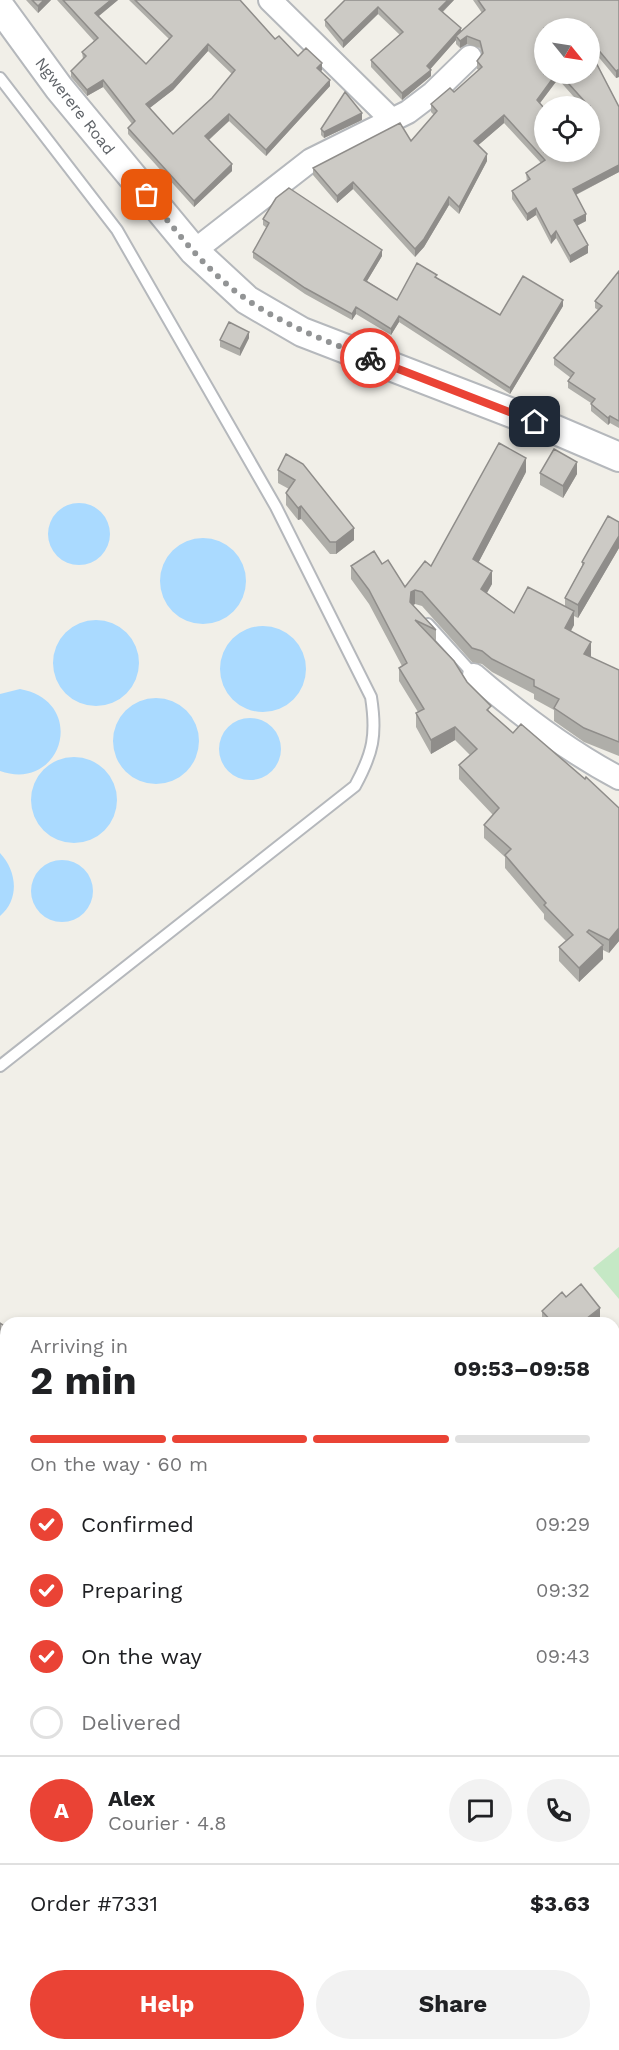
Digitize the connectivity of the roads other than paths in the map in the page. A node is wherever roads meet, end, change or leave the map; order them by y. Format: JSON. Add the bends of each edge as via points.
{"nodes":[{"id":1,"x":270,"y":0,"type":"edge"},
{"id":2,"x":0,"y":7,"type":"edge"},
{"id":3,"x":470,"y":57,"type":"dead end"},
{"id":4,"x":0,"y":78,"type":"edge"},
{"id":5,"x":392,"y":120,"type":"junction"},
{"id":6,"x":194,"y":251,"type":"junction"},
{"id":7,"x":619,"y":457,"type":"edge"},
{"id":8,"x":423,"y":619,"type":"edge"},
{"id":9,"x":474,"y":675,"type":"joint"},
{"id":10,"x":619,"y":778,"type":"edge"},
{"id":11,"x":0,"y":1066,"type":"edge"}],
"edges":[{"from":1,"to":5,"type":"street"},
{"from":2,"to":6,"type":"street","name":"Ngwerere Road","via":[[59,88]]},
{"from":3,"to":5,"type":"street","via":[[433,93]]},
{"from":4,"to":11,"type":"lane","via":[[117,231],[276,507],[371,697],[375,726],[369,760],[355,786]]},
{"from":5,"to":6,"type":"street","via":[[310,160]]},
{"from":6,"to":7,"type":"street","name":"Ngwerere Road","via":[[247,300],[302,332]]},
{"from":8,"to":9,"type":"lane"},
{"from":9,"to":10,"type":"street","via":[[512,708],[587,761]]}]}
